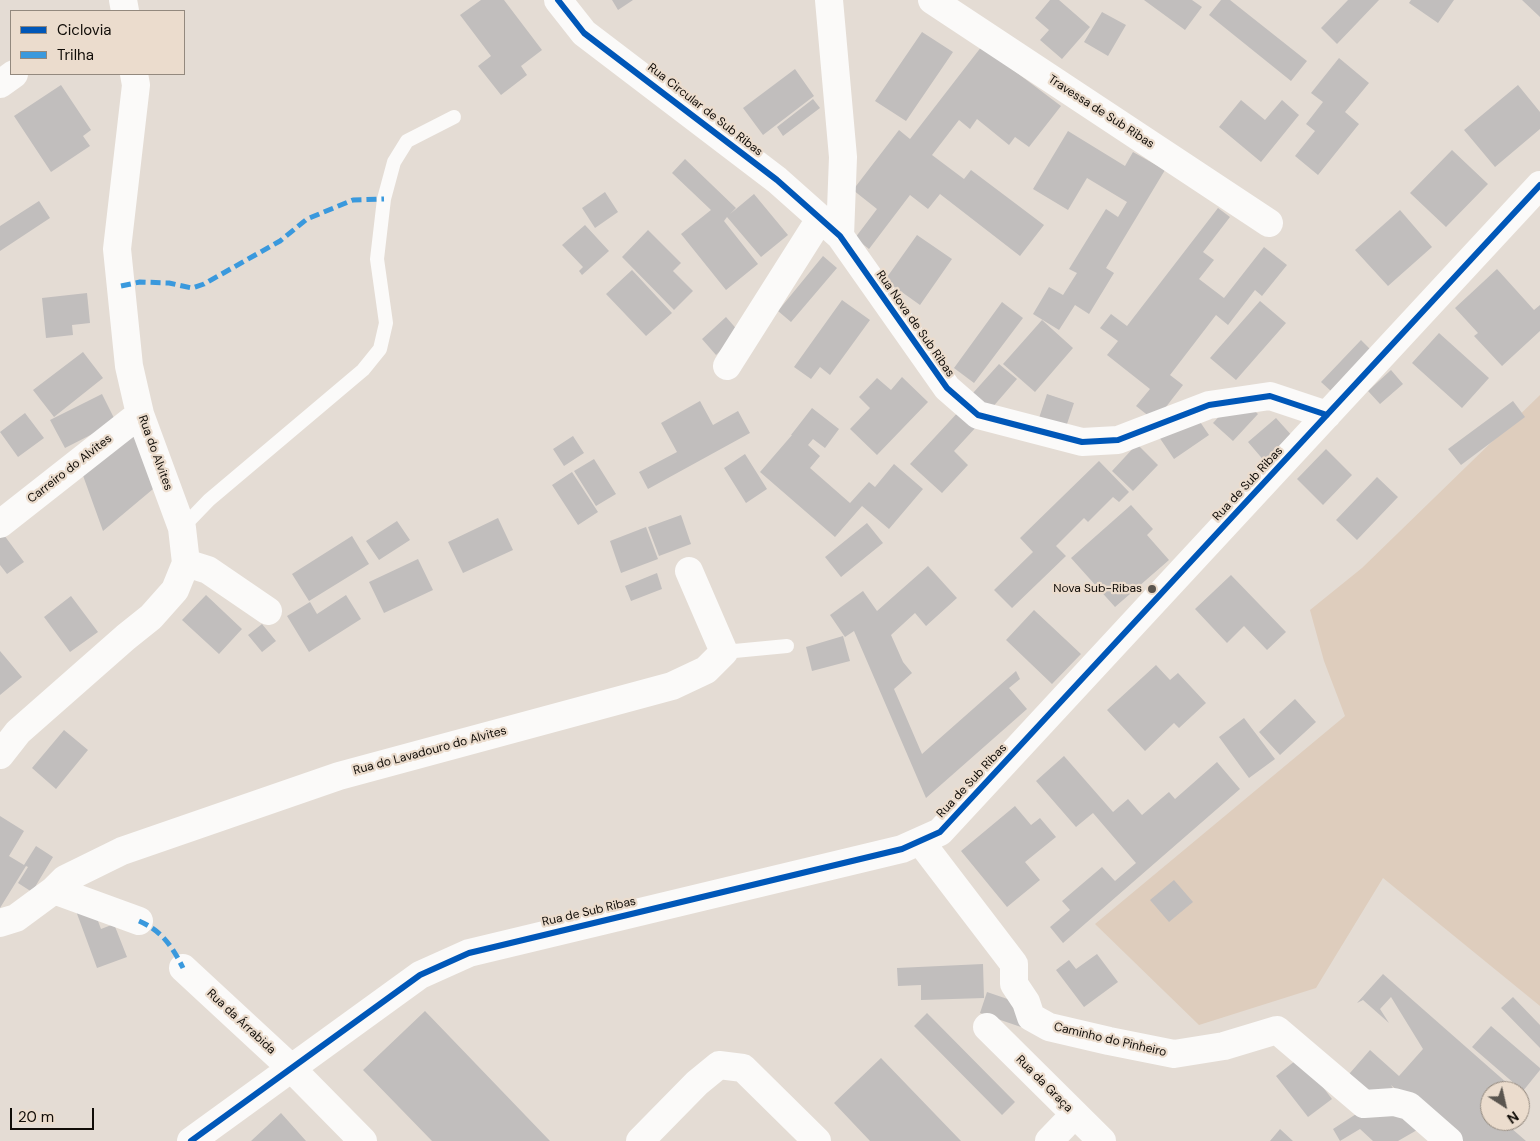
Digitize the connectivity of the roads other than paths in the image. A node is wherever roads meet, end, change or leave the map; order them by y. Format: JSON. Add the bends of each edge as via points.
{"nodes":[{"id":1,"x":558,"y":0,"type":"edge"},
{"id":2,"x":829,"y":0,"type":"edge"},
{"id":3,"x":932,"y":0,"type":"edge"},
{"id":4,"x":13,"y":75,"type":"edge"},
{"id":5,"x":134,"y":75,"type":"edge"},
{"id":6,"x":0,"y":84,"type":"edge"},
{"id":7,"x":454,"y":117,"type":"dead end"},
{"id":8,"x":1540,"y":185,"type":"edge"},
{"id":9,"x":820,"y":218,"type":"junction"},
{"id":10,"x":1270,"y":223,"type":"dead end"},
{"id":11,"x":840,"y":236,"type":"junction"},
{"id":12,"x":727,"y":366,"type":"dead end"},
{"id":13,"x":140,"y":414,"type":"junction"},
{"id":14,"x":1327,"y":415,"type":"junction"},
{"id":15,"x":0,"y":524,"type":"edge"},
{"id":16,"x":182,"y":528,"type":"junction"},
{"id":17,"x":186,"y":563,"type":"junction"},
{"id":18,"x":689,"y":571,"type":"dead end"},
{"id":19,"x":268,"y":611,"type":"dead end"},
{"id":20,"x":787,"y":646,"type":"dead end"},
{"id":21,"x":724,"y":652,"type":"junction"},
{"id":22,"x":0,"y":756,"type":"edge"},
{"id":23,"x":920,"y":841,"type":"junction"},
{"id":24,"x":54,"y":890,"type":"junction"},
{"id":25,"x":139,"y":921,"type":"dead end"},
{"id":26,"x":0,"y":924,"type":"edge"},
{"id":27,"x":183,"y":968,"type":"dead end"},
{"id":28,"x":987,"y":1027,"type":"dead end"},
{"id":29,"x":291,"y":1068,"type":"junction"},
{"id":30,"x":1075,"y":1114,"type":"junction"},
{"id":31,"x":191,"y":1141,"type":"edge"},
{"id":32,"x":363,"y":1141,"type":"edge"},
{"id":33,"x":640,"y":1141,"type":"edge"},
{"id":34,"x":817,"y":1141,"type":"edge"},
{"id":35,"x":1049,"y":1141,"type":"edge"},
{"id":36,"x":1102,"y":1141,"type":"edge"},
{"id":37,"x":1449,"y":1141,"type":"edge"}],
"edges":[{"from":1,"to":9,"type":"street","name":"Rua Circular de Sub Ribas","via":[[584,33],[777,180]]},
{"from":2,"to":11,"type":"street","via":[[843,157]]},
{"from":3,"to":10,"type":"street","name":"Travessa de Sub Ribas"},
{"from":4,"to":6,"type":"street"},
{"from":5,"to":13,"type":"street","name":"Rua do Alvites","via":[[136,86],[117,249],[129,366]]},
{"from":7,"to":16,"type":"lane","via":[[407,141],[394,162],[384,199],[377,259],[386,323],[380,349],[363,370],[209,500]]},
{"from":8,"to":14,"type":"street","name":"Rua de Sub Ribas"},
{"from":9,"to":11,"type":"street","name":"Rua Circular de Sub Ribas"},
{"from":9,"to":12,"type":"street"},
{"from":11,"to":14,"type":"street","name":"Rua Nova de Sub Ribas","via":[[947,388],[978,415],[1082,442],[1118,440],[1209,406],[1270,396]]},
{"from":13,"to":15,"type":"street","name":"Carreiro do Alvites"},
{"from":13,"to":16,"type":"street","name":"Rua do Alvites"},
{"from":14,"to":23,"type":"street","name":"Rua de Sub Ribas","via":[[940,832]]},
{"from":16,"to":17,"type":"street","name":"Rua do Alvites"},
{"from":17,"to":19,"type":"street","via":[[208,570]]},
{"from":17,"to":22,"type":"street","name":"Rua do Alvites","via":[[175,590],[151,617],[18,732]]},
{"from":18,"to":21,"type":"street"},
{"from":20,"to":21,"type":"lane"},
{"from":21,"to":24,"type":"street","name":"Rua do Lavadouro do Alvites","via":[[706,670],[672,686],[339,776],[122,851],[64,879]]},
{"from":23,"to":29,"type":"street","name":"Rua de Sub Ribas","via":[[902,849],[469,953],[420,975]]},
{"from":23,"to":37,"type":"street","name":"Caminho do Pinheiro","via":[[1014,964],[1014,984],[1031,1017],[1049,1027],[1174,1054],[1224,1046],[1277,1030],[1364,1104],[1394,1102],[1409,1106]]},
{"from":24,"to":25,"type":"street"},
{"from":24,"to":26,"type":"street","name":"Rua do Lavadouro do Alvites","via":[[16,918]]},
{"from":27,"to":29,"type":"street","name":"Rua da Árrabida"},
{"from":28,"to":30,"type":"street","name":"Rua da Graça"},
{"from":29,"to":31,"type":"street","name":"Rua de Sub Ribas"},
{"from":29,"to":32,"type":"street","name":"Rua da Árrabida"},
{"from":30,"to":35,"type":"street"},
{"from":30,"to":36,"type":"street","name":"Rua da Graça"},
{"from":33,"to":34,"type":"street","via":[[719,1065],[743,1068]]}]}
